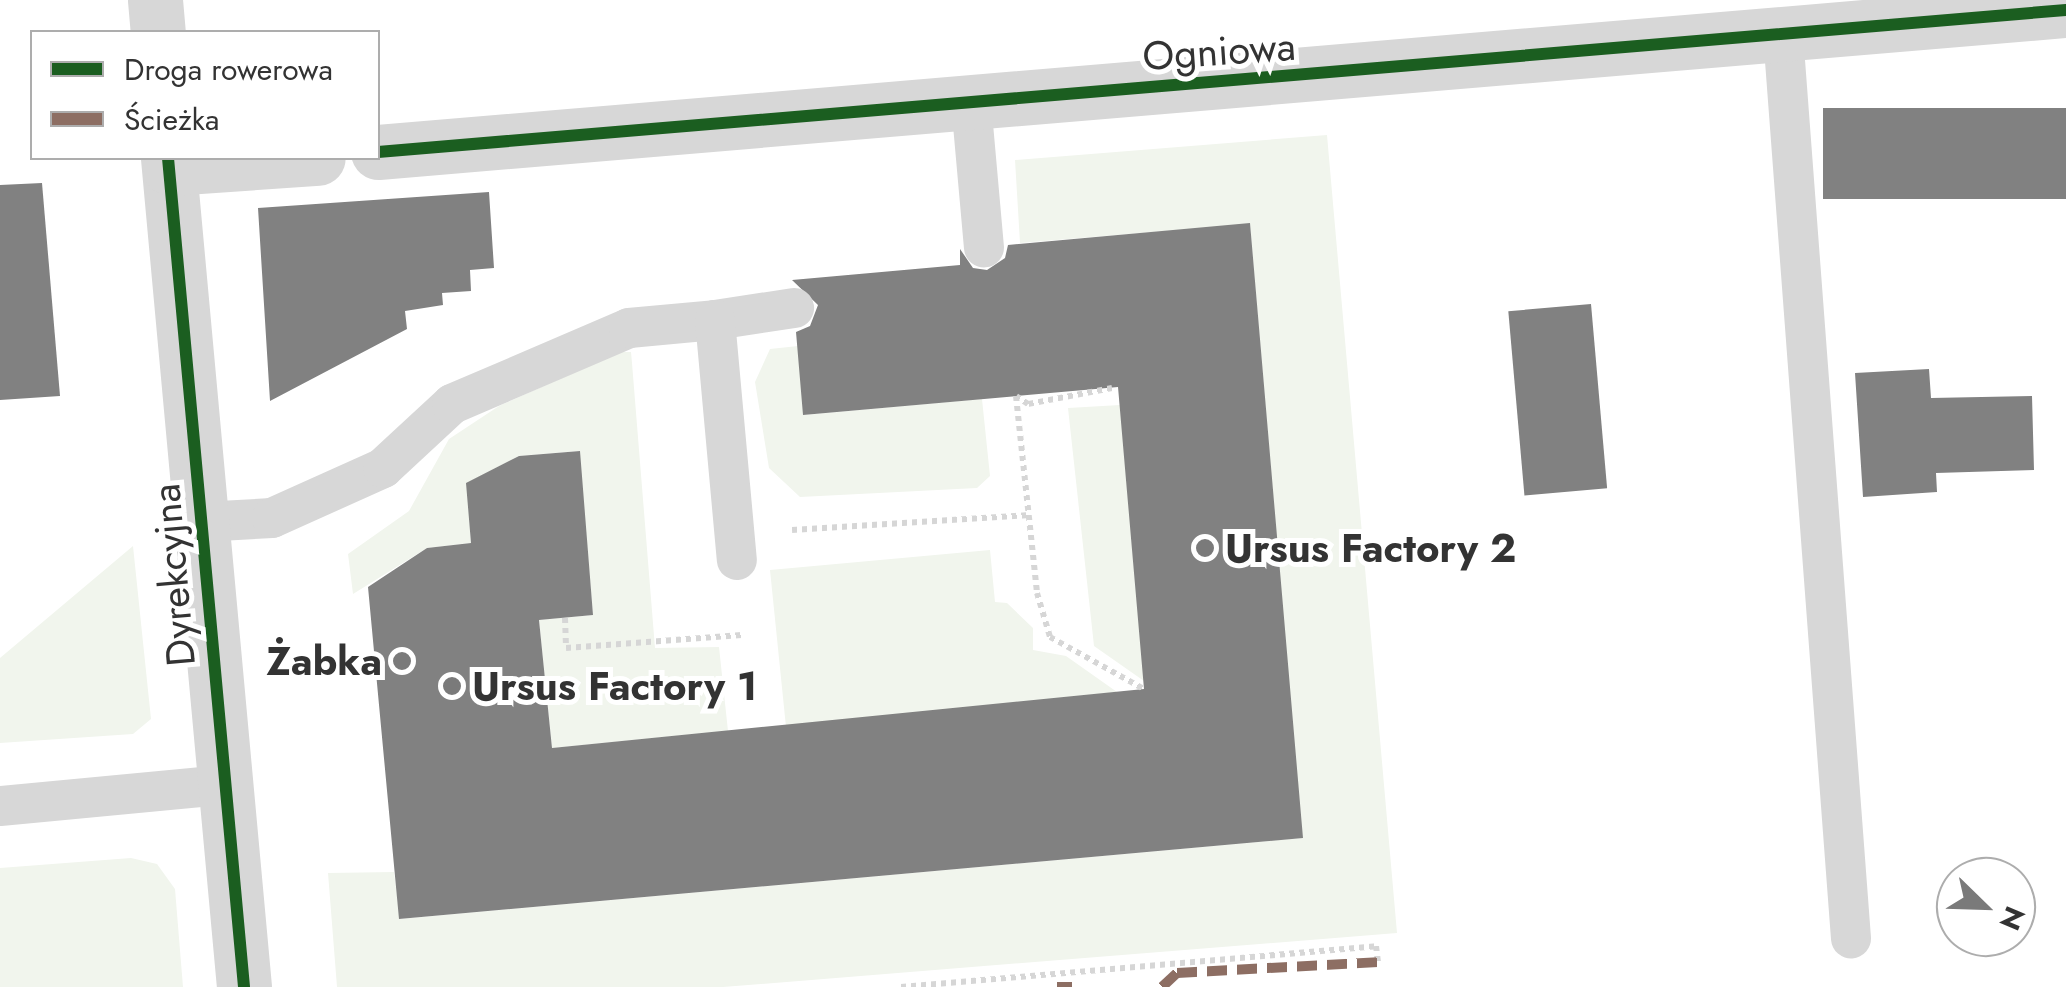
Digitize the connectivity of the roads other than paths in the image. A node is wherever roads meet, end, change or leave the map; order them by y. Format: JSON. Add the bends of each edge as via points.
{"nodes":[{"id":1,"x":155,"y":0,"type":"edge"},
{"id":2,"x":1958,"y":10,"type":"edge"},
{"id":3,"x":2066,"y":10,"type":"edge"},
{"id":4,"x":158,"y":30,"type":"edge"},
{"id":5,"x":1783,"y":34,"type":"junction"},
{"id":6,"x":971,"y":102,"type":"junction"},
{"id":7,"x":380,"y":152,"type":"edge"},
{"id":8,"x":258,"y":160,"type":"edge"},
{"id":9,"x":169,"y":163,"type":"edge"},
{"id":10,"x":984,"y":247,"type":"dead end"},
{"id":11,"x":794,"y":308,"type":"dead end"},
{"id":12,"x":716,"y":320,"type":"junction"},
{"id":13,"x":201,"y":522,"type":"junction"},
{"id":14,"x":735,"y":547,"type":"road end"},
{"id":15,"x":224,"y":785,"type":"junction"},
{"id":16,"x":0,"y":806,"type":"edge"},
{"id":17,"x":1851,"y":938,"type":"dead end"},
{"id":18,"x":244,"y":987,"type":"edge"}],
"edges":[{"from":1,"to":4,"type":"street"},
{"from":2,"to":3,"type":"street","name":"Ogniowa"},
{"from":2,"to":5,"type":"street","name":"Ogniowa"},
{"from":5,"to":6,"type":"street","name":"Ogniowa"},
{"from":5,"to":17,"type":"lane"},
{"from":6,"to":7,"type":"street","name":"Ogniowa"},
{"from":6,"to":10,"type":"lane"},
{"from":8,"to":9,"type":"street"},
{"from":9,"to":13,"type":"street","name":"Dyrekcyjna"},
{"from":11,"to":12,"type":"lane"},
{"from":12,"to":13,"type":"lane","via":[[629,328],[452,404],[383,468],[272,518]]},
{"from":12,"to":14,"type":"lane"},
{"from":13,"to":15,"type":"street","name":"Dyrekcyjna"},
{"from":15,"to":16,"type":"lane"},
{"from":15,"to":18,"type":"street","name":"Dyrekcyjna"}]}
